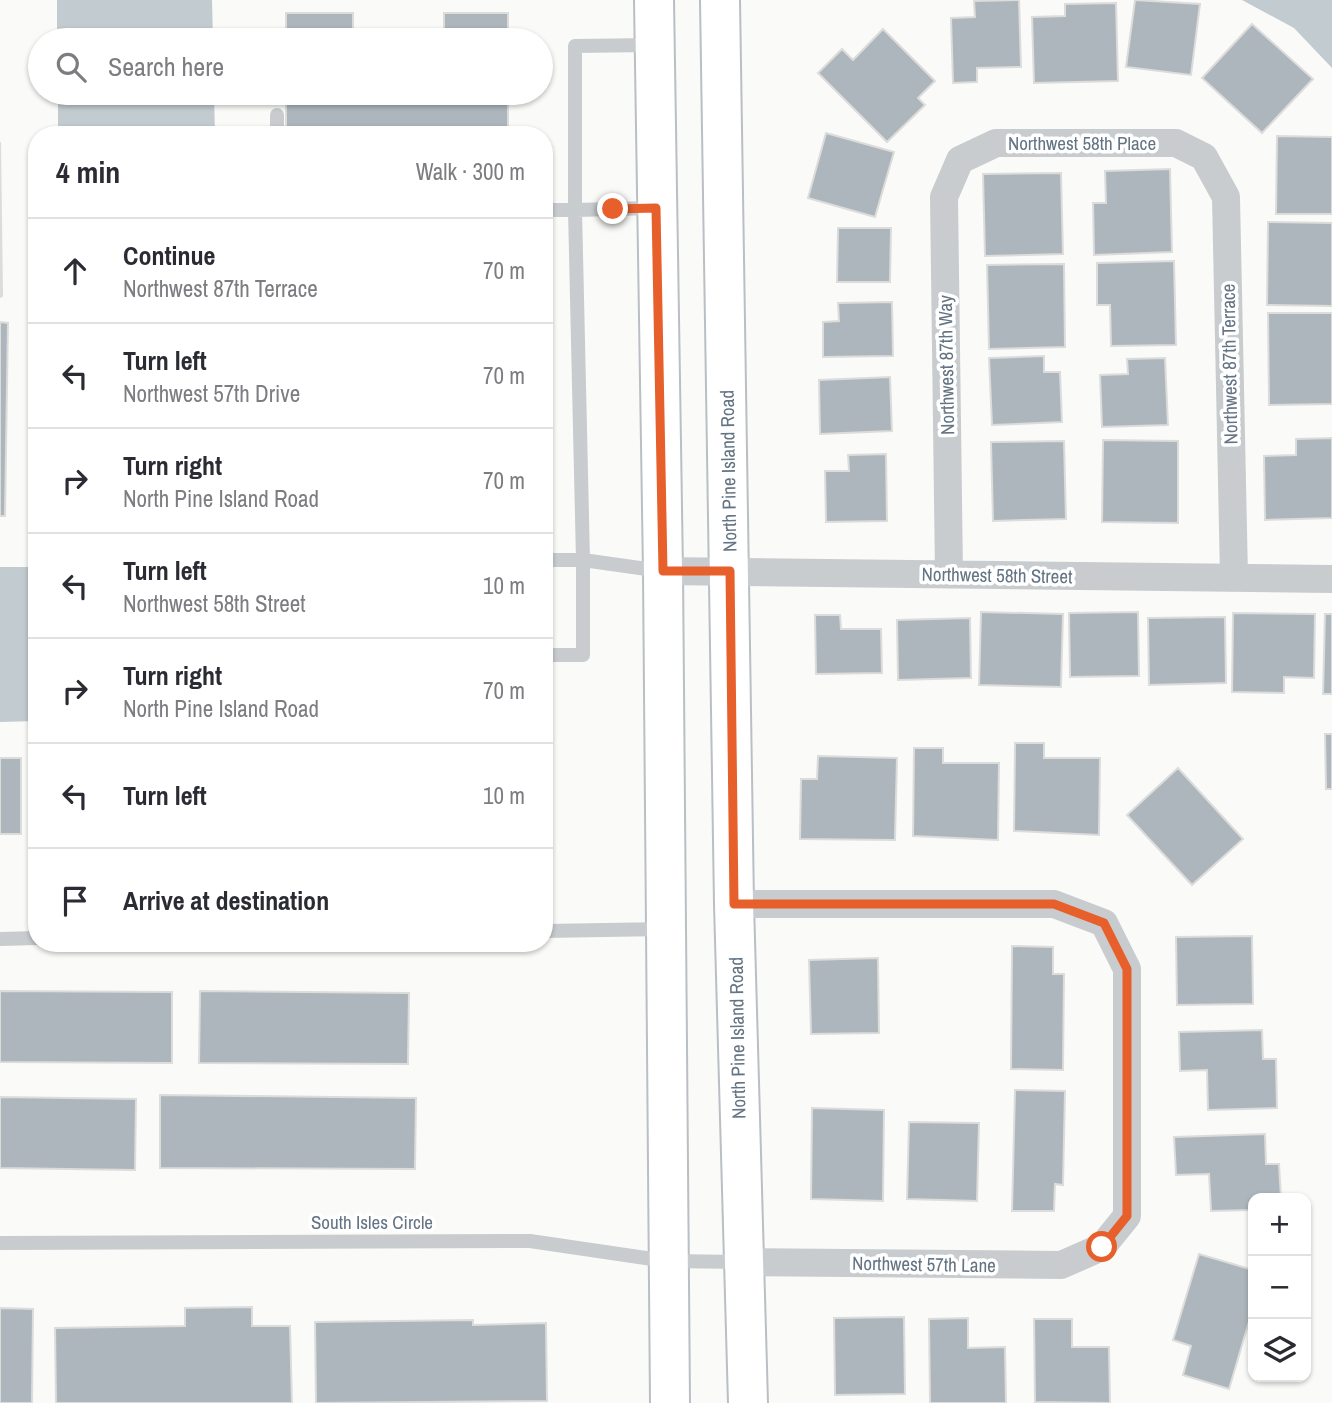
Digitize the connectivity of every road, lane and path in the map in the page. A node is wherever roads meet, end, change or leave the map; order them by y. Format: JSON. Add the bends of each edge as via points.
{"nodes":[{"id":1,"x":654,"y":0,"type":"edge"},
{"id":2,"x":720,"y":0,"type":"edge"},
{"id":3,"x":654,"y":45,"type":"junction"},
{"id":4,"x":276,"y":115,"type":"dead end"},
{"id":5,"x":276,"y":126,"type":"edge"},
{"id":6,"x":1204,"y":157,"type":"joint"},
{"id":7,"x":960,"y":160,"type":"joint"},
{"id":8,"x":656,"y":208,"type":"junction"},
{"id":9,"x":553,"y":210,"type":"edge"},
{"id":10,"x":575,"y":211,"type":"junction"},
{"id":11,"x":553,"y":560,"type":"edge"},
{"id":12,"x":583,"y":560,"type":"junction"},
{"id":13,"x":663,"y":571,"type":"junction"},
{"id":14,"x":730,"y":571,"type":"junction"},
{"id":15,"x":949,"y":574,"type":"junction"},
{"id":16,"x":1234,"y":577,"type":"junction"},
{"id":17,"x":1332,"y":579,"type":"edge"},
{"id":18,"x":553,"y":655,"type":"edge"},
{"id":19,"x":734,"y":904,"type":"junction"},
{"id":20,"x":666,"y":929,"type":"junction"},
{"id":21,"x":553,"y":931,"type":"edge"},
{"id":22,"x":28,"y":938,"type":"edge"},
{"id":23,"x":0,"y":939,"type":"edge"},
{"id":24,"x":0,"y":1243,"type":"edge"},
{"id":25,"x":666,"y":1261,"type":"junction"},
{"id":26,"x":743,"y":1262,"type":"junction"},
{"id":27,"x":670,"y":1403,"type":"edge"},
{"id":28,"x":748,"y":1403,"type":"edge"}],
"edges":[{"from":1,"to":3,"type":"main road"},
{"from":2,"to":14,"type":"main road","name":"North Pine Island Road"},
{"from":3,"to":8,"type":"main road"},
{"from":3,"to":10,"type":"lane","via":[[575,46]]},
{"from":4,"to":5,"type":"lane"},
{"from":6,"to":7,"type":"street","name":"Northwest 58th Place","via":[[1176,143],[996,143]]},
{"from":6,"to":16,"type":"street","name":"Northwest 87th Terrace","via":[[1226,197]]},
{"from":7,"to":15,"type":"street","name":"Northwest 87th Way","via":[[944,197]]},
{"from":8,"to":10,"type":"lane"},
{"from":8,"to":13,"type":"main road"},
{"from":9,"to":10,"type":"lane"},
{"from":10,"to":12,"type":"lane"},
{"from":11,"to":12,"type":"lane"},
{"from":12,"to":13,"type":"lane"},
{"from":12,"to":18,"type":"lane","via":[[583,655]]},
{"from":13,"to":14,"type":"street","name":"Northwest 58th Street"},
{"from":13,"to":20,"type":"main road"},
{"from":14,"to":15,"type":"street","name":"Northwest 58th Street"},
{"from":14,"to":19,"type":"main road","name":"North Pine Island Road"},
{"from":15,"to":16,"type":"street","name":"Northwest 58th Street"},
{"from":16,"to":17,"type":"street","name":"Northwest 58th Street"},
{"from":19,"to":26,"type":"main road","name":"North Pine Island Road"},
{"from":19,"to":26,"type":"street","name":"Northwest 57th Lane","via":[[1054,904],[1104,923],[1127,969],[1127,1216],[1102,1247],[1061,1265]]},
{"from":20,"to":21,"type":"lane"},
{"from":20,"to":25,"type":"main road"},
{"from":22,"to":23,"type":"lane"},
{"from":24,"to":25,"type":"lane","name":"South Isles Circle","via":[[530,1241]]},
{"from":25,"to":26,"type":"lane","name":"South Isles Circle"},
{"from":25,"to":27,"type":"main road"},
{"from":26,"to":28,"type":"main road","name":"North Pine Island Road"}]}
